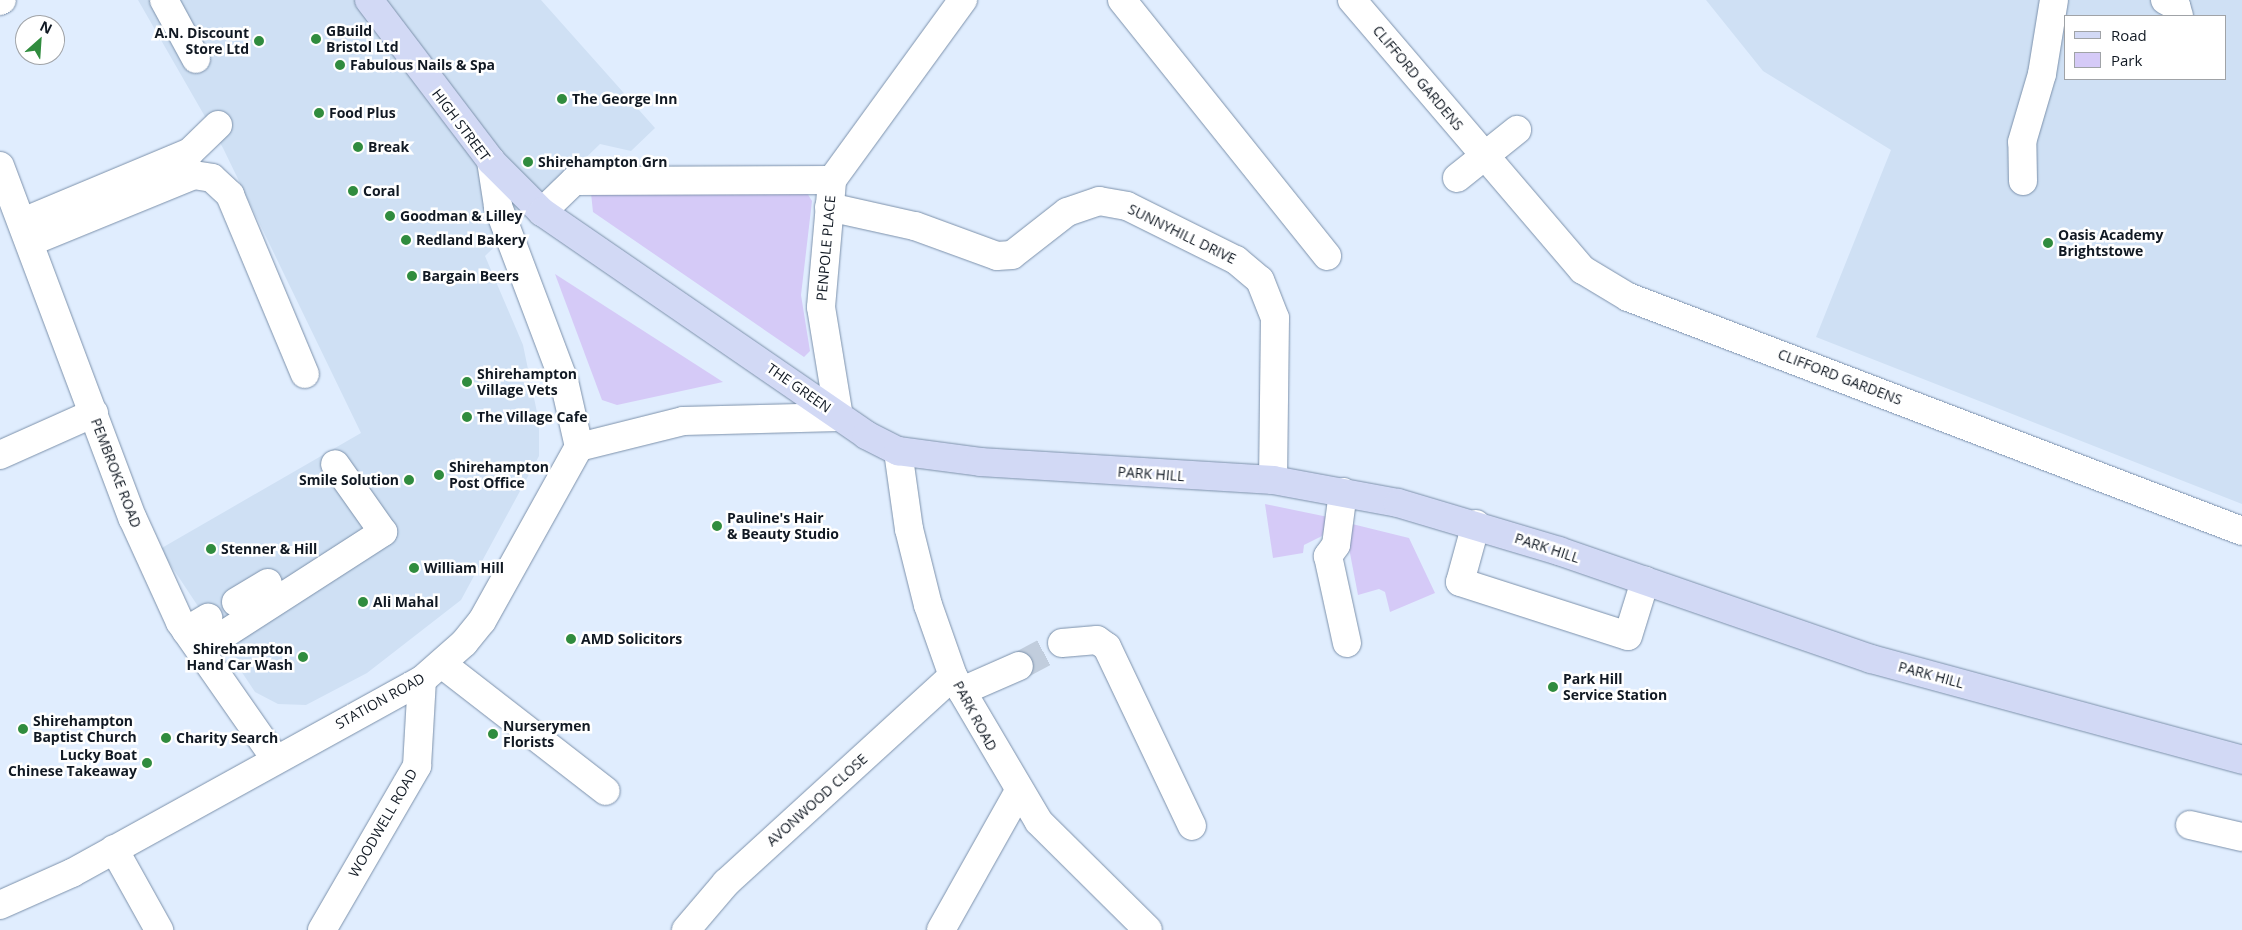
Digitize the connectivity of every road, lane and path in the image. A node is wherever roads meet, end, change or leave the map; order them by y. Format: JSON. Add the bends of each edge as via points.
{"nodes":[{"id":1,"x":164,"y":0,"type":"edge"},
{"id":2,"x":369,"y":0,"type":"edge"},
{"id":3,"x":963,"y":0,"type":"edge"},
{"id":4,"x":1122,"y":0,"type":"edge"},
{"id":5,"x":1352,"y":0,"type":"edge"},
{"id":6,"x":2054,"y":0,"type":"edge"},
{"id":7,"x":196,"y":59,"type":"dead end"},
{"id":8,"x":218,"y":125,"type":"dead end"},
{"id":9,"x":1517,"y":130,"type":"dead end"},
{"id":10,"x":1485,"y":156,"type":"junction"},
{"id":11,"x":491,"y":161,"type":"junction"},
{"id":12,"x":1,"y":170,"type":"edge"},
{"id":13,"x":1457,"y":178,"type":"dead end"},
{"id":14,"x":2023,"y":181,"type":"dead end"},
{"id":15,"x":831,"y":193,"type":"junction"},
{"id":16,"x":542,"y":212,"type":"junction"},
{"id":17,"x":27,"y":232,"type":"junction"},
{"id":18,"x":1327,"y":256,"type":"dead end"},
{"id":19,"x":305,"y":374,"type":"dead end"},
{"id":20,"x":94,"y":413,"type":"junction"},
{"id":21,"x":839,"y":416,"type":"junction"},
{"id":22,"x":579,"y":447,"type":"junction"},
{"id":23,"x":898,"y":451,"type":"junction"},
{"id":24,"x":0,"y":455,"type":"edge"},
{"id":25,"x":335,"y":464,"type":"dead end"},
{"id":26,"x":1273,"y":480,"type":"junction"},
{"id":27,"x":1343,"y":492,"type":"junction"},
{"id":28,"x":1476,"y":524,"type":"junction"},
{"id":29,"x":2242,"y":531,"type":"edge"},
{"id":30,"x":1645,"y":580,"type":"junction"},
{"id":31,"x":268,"y":583,"type":"dead end"},
{"id":32,"x":236,"y":602,"type":"dead end"},
{"id":33,"x":198,"y":633,"type":"junction"},
{"id":34,"x":1062,"y":643,"type":"tunnel mouth"},
{"id":35,"x":1347,"y":643,"type":"dead end"},
{"id":36,"x":1018,"y":666,"type":"tunnel mouth"},
{"id":37,"x":432,"y":672,"type":"junction"},
{"id":38,"x":958,"y":683,"type":"junction"},
{"id":39,"x":275,"y":758,"type":"junction"},
{"id":40,"x":2242,"y":760,"type":"edge"},
{"id":41,"x":606,"y":791,"type":"dead end"},
{"id":42,"x":1019,"y":791,"type":"junction"},
{"id":43,"x":2190,"y":825,"type":"dead end"},
{"id":44,"x":1192,"y":826,"type":"dead end"},
{"id":45,"x":2242,"y":837,"type":"edge"},
{"id":46,"x":114,"y":849,"type":"junction"},
{"id":47,"x":0,"y":905,"type":"edge"},
{"id":48,"x":159,"y":930,"type":"edge"},
{"id":49,"x":322,"y":930,"type":"edge"},
{"id":50,"x":686,"y":930,"type":"edge"},
{"id":51,"x":941,"y":930,"type":"edge"},
{"id":52,"x":1148,"y":930,"type":"edge"}],
"edges":[{"from":1,"to":7,"type":"street"},
{"from":2,"to":11,"type":"main road","name":"HIGH STREET"},
{"from":3,"to":15,"type":"street","name":"PENPOLE PLACE"},
{"from":4,"to":18,"type":"street"},
{"from":5,"to":10,"type":"street","name":"CLIFFORD GARDENS"},
{"from":6,"to":14,"type":"street","via":[[2042,74],[2022,142]]},
{"from":8,"to":17,"type":"street","via":[[190,152]]},
{"from":9,"to":10,"type":"street"},
{"from":10,"to":13,"type":"street"},
{"from":10,"to":29,"type":"street","name":"CLIFFORD GARDENS","via":[[1583,270],[1628,297]]},
{"from":11,"to":16,"type":"main road","name":"THE GREEN"},
{"from":11,"to":22,"type":"street","name":"HIGH STREET","via":[[498,206],[544,320]]},
{"from":12,"to":17,"type":"street","name":"PEMBROKE ROAD"},
{"from":15,"to":16,"type":"street","via":[[574,181]]},
{"from":15,"to":21,"type":"street","name":"PENPOLE PLACE","via":[[821,307]]},
{"from":15,"to":26,"type":"street","name":"SUNNYHILL DRIVE","via":[[997,256],[1012,255],[1067,212],[1099,201],[1127,206],[1236,260],[1260,280],[1275,318]]},
{"from":16,"to":21,"type":"main road","name":"THE GREEN"},
{"from":17,"to":19,"type":"street","via":[[194,175],[212,178],[230,195]]},
{"from":17,"to":20,"type":"street","name":"PEMBROKE ROAD"},
{"from":20,"to":24,"type":"street"},
{"from":20,"to":33,"type":"street","name":"PEMBROKE ROAD","via":[[133,519]]},
{"from":21,"to":22,"type":"street","name":"THE GREEN","via":[[683,421]]},
{"from":21,"to":23,"type":"main road","name":"PARK HILL"},
{"from":22,"to":37,"type":"street","name":"STATION ROAD","via":[[482,621]]},
{"from":23,"to":26,"type":"main road","name":"PARK HILL","via":[[980,462]]},
{"from":23,"to":38,"type":"street","name":"PARK ROAD","via":[[911,538],[928,605]]},
{"from":25,"to":33,"type":"street","via":[[383,532]]},
{"from":26,"to":27,"type":"main road","name":"PARK HILL"},
{"from":27,"to":28,"type":"main road","name":"PARK HILL"},
{"from":27,"to":35,"type":"street","via":[[1336,546],[1328,556]]},
{"from":28,"to":30,"type":"main road","name":"PARK HILL"},
{"from":28,"to":30,"type":"street","via":[[1460,582],[1628,636]]},
{"from":30,"to":40,"type":"main road","name":"PARK HILL","via":[[1871,659]]},
{"from":31,"to":32,"type":"street"},
{"from":33,"to":39,"type":"street","name":"PEMBROKE ROAD"},
{"from":34,"to":44,"type":"street","via":[[1097,640],[1107,647]]},
{"from":36,"to":38,"type":"street","name":"AVONWOOD CLOSE"},
{"from":37,"to":39,"type":"street","name":"STATION ROAD"},
{"from":37,"to":41,"type":"street"},
{"from":37,"to":49,"type":"street","name":"WOODWELL ROAD","via":[[417,766]]},
{"from":38,"to":42,"type":"street","name":"PARK ROAD"},
{"from":38,"to":50,"type":"street","name":"AVONWOOD CLOSE","via":[[726,883]]},
{"from":39,"to":46,"type":"street","name":"STATION ROAD"},
{"from":42,"to":51,"type":"street"},
{"from":42,"to":52,"type":"street","name":"PARK ROAD","via":[[1039,822]]},
{"from":43,"to":45,"type":"street"},
{"from":46,"to":47,"type":"street","name":"STATION ROAD"},
{"from":46,"to":48,"type":"street"}]}
